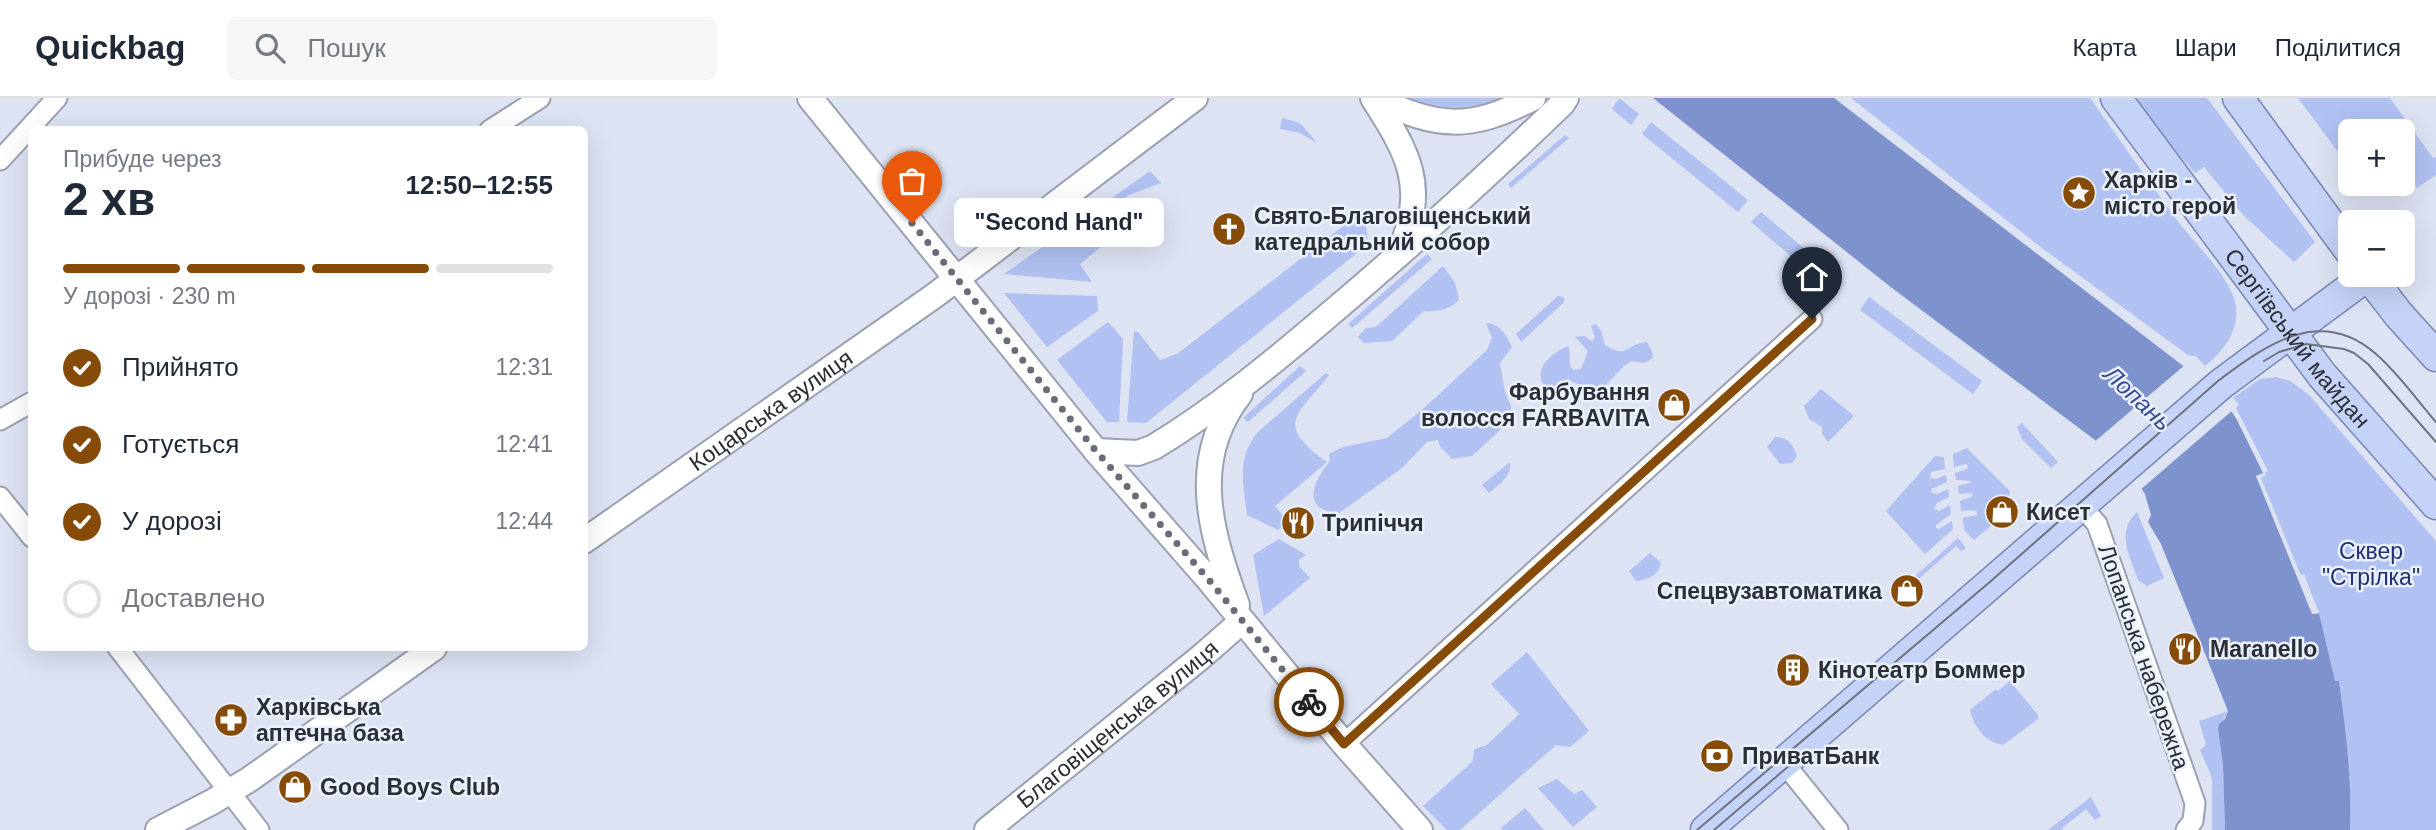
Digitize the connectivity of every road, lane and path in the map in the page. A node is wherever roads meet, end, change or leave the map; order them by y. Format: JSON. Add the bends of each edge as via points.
{"nodes":[{"id":1,"x":57,"y":98,"type":"edge"},
{"id":2,"x":540,"y":98,"type":"edge"},
{"id":3,"x":810,"y":98,"type":"edge"},
{"id":4,"x":1195,"y":98,"type":"edge"},
{"id":5,"x":1373,"y":98,"type":"edge"},
{"id":6,"x":1534,"y":98,"type":"edge"},
{"id":7,"x":1566,"y":98,"type":"edge"},
{"id":8,"x":2116,"y":98,"type":"edge"},
{"id":9,"x":2238,"y":98,"type":"edge"},
{"id":10,"x":31,"y":126,"type":"edge"},
{"id":11,"x":497,"y":126,"type":"edge"},
{"id":12,"x":28,"y":130,"type":"edge"},
{"id":13,"x":0,"y":160,"type":"edge"},
{"id":14,"x":2338,"y":235,"type":"edge"},
{"id":15,"x":1397,"y":258,"type":"junction"},
{"id":16,"x":957,"y":278,"type":"junction"},
{"id":17,"x":2351,"y":287,"type":"edge"},
{"id":18,"x":2377,"y":287,"type":"edge"},
{"id":19,"x":1812,"y":319,"type":"dead end"},
{"id":20,"x":2289,"y":332,"type":"junction"},
{"id":21,"x":2436,"y":356,"type":"edge"},
{"id":22,"x":1251,"y":380,"type":"junction"},
{"id":23,"x":28,"y":404,"type":"edge"},
{"id":24,"x":0,"y":420,"type":"edge"},
{"id":25,"x":1096,"y":451,"type":"junction"},
{"id":26,"x":0,"y":497,"type":"edge"},
{"id":27,"x":2436,"y":504,"type":"edge"},
{"id":28,"x":2081,"y":506,"type":"junction"},
{"id":29,"x":28,"y":532,"type":"edge"},
{"id":30,"x":588,"y":538,"type":"edge"},
{"id":31,"x":1242,"y":621,"type":"junction"},
{"id":32,"x":120,"y":651,"type":"edge"},
{"id":33,"x":430,"y":651,"type":"edge"},
{"id":34,"x":1344,"y":744,"type":"junction"},
{"id":35,"x":1784,"y":762,"type":"junction"},
{"id":36,"x":230,"y":791,"type":"junction"},
{"id":37,"x":2191,"y":822,"type":"edge"},
{"id":38,"x":158,"y":830,"type":"edge"},
{"id":39,"x":258,"y":830,"type":"edge"},
{"id":40,"x":987,"y":830,"type":"edge"},
{"id":41,"x":1420,"y":830,"type":"edge"},
{"id":42,"x":1706,"y":830,"type":"edge"},
{"id":43,"x":1838,"y":830,"type":"edge"}],
"edges":[{"from":1,"to":10,"type":"street"},
{"from":2,"to":11,"type":"street"},
{"from":3,"to":16,"type":"street"},
{"from":4,"to":16,"type":"street","name":"Коцарська вулиця"},
{"from":5,"to":6,"type":"street","via":[[1408,114],[1457,122],[1493,117]]},
{"from":5,"to":15,"type":"street","via":[[1406,156],[1413,180],[1413,217]]},
{"from":7,"to":15,"type":"street"},
{"from":8,"to":20,"type":"main road","name":"Сергіївський майдан"},
{"from":9,"to":14,"type":"main road"},
{"from":12,"to":13,"type":"street"},
{"from":15,"to":22,"type":"street"},
{"from":16,"to":25,"type":"street"},
{"from":16,"to":30,"type":"street","name":"Коцарська вулиця"},
{"from":17,"to":20,"type":"main road"},
{"from":18,"to":21,"type":"main road"},
{"from":19,"to":34,"type":"street"},
{"from":20,"to":27,"type":"main road","name":"Сергіївський майдан"},
{"from":20,"to":28,"type":"main road","via":[[2221,384]]},
{"from":22,"to":25,"type":"street","via":[[1154,447],[1138,453]]},
{"from":22,"to":31,"type":"street","via":[[1225,413],[1209,463],[1217,550]]},
{"from":23,"to":24,"type":"street"},
{"from":25,"to":31,"type":"street"},
{"from":26,"to":29,"type":"street"},
{"from":28,"to":35,"type":"main road"},
{"from":28,"to":37,"type":"street","name":"Лопанська набережна","via":[[2097,524],[2191,793]]},
{"from":31,"to":34,"type":"street"},
{"from":31,"to":40,"type":"street","name":"Благовіщенська вулиця"},
{"from":32,"to":36,"type":"street"},
{"from":33,"to":36,"type":"street"},
{"from":34,"to":41,"type":"street"},
{"from":35,"to":42,"type":"main road"},
{"from":35,"to":43,"type":"street"},
{"from":36,"to":38,"type":"street"},
{"from":36,"to":39,"type":"street"}]}
